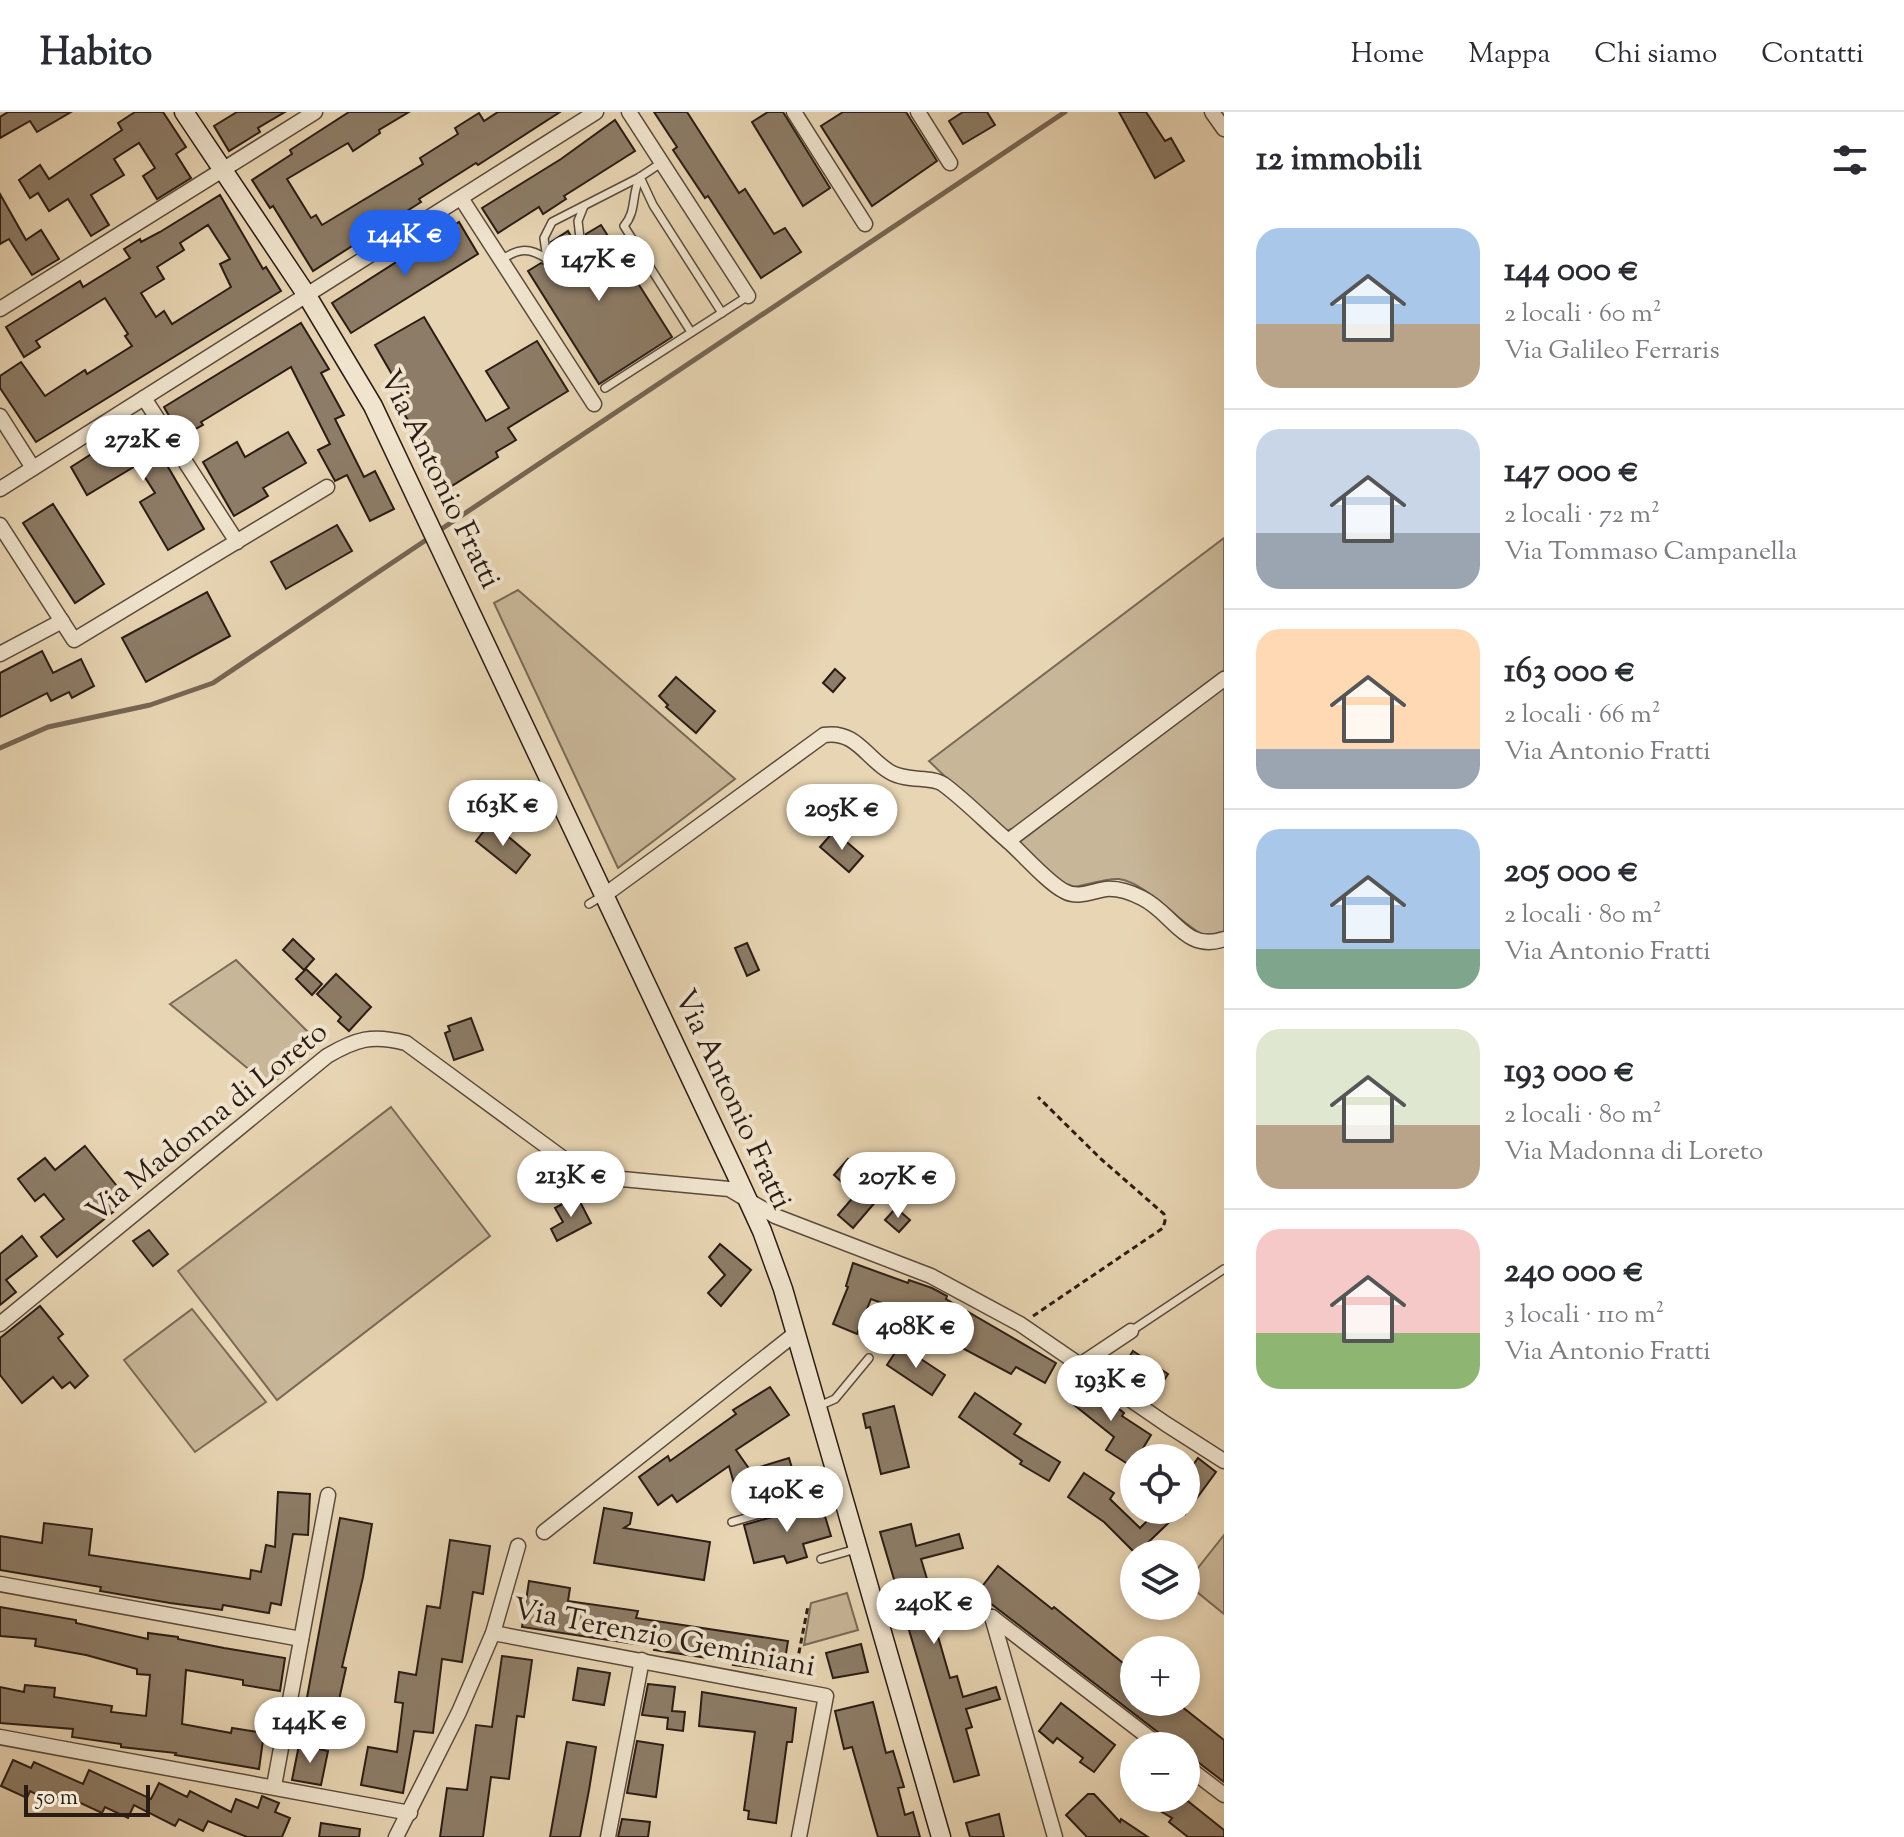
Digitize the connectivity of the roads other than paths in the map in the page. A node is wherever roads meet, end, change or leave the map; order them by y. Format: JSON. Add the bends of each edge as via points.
{"nodes":[{"id":1,"x":184,"y":112,"type":"edge"},
{"id":2,"x":315,"y":112,"type":"edge"},
{"id":3,"x":596,"y":112,"type":"edge"},
{"id":4,"x":629,"y":112,"type":"edge"},
{"id":5,"x":794,"y":112,"type":"edge"},
{"id":6,"x":919,"y":112,"type":"edge"},
{"id":7,"x":1212,"y":112,"type":"edge"},
{"id":8,"x":1224,"y":129,"type":"edge"},
{"id":9,"x":661,"y":163,"type":"junction"},
{"id":10,"x":950,"y":163,"type":"dead end"},
{"id":11,"x":223,"y":170,"type":"junction"},
{"id":12,"x":640,"y":177,"type":"junction"},
{"id":13,"x":461,"y":198,"type":"junction"},
{"id":14,"x":584,"y":206,"type":"junction"},
{"id":15,"x":865,"y":224,"type":"dead end"},
{"id":16,"x":580,"y":238,"type":"dead end"},
{"id":17,"x":501,"y":260,"type":"junction"},
{"id":18,"x":306,"y":294,"type":"junction"},
{"id":19,"x":748,"y":296,"type":"joint"},
{"id":20,"x":0,"y":309,"type":"edge"},
{"id":21,"x":722,"y":313,"type":"junction"},
{"id":22,"x":691,"y":332,"type":"junction"},
{"id":23,"x":605,"y":388,"type":"dead end"},
{"id":24,"x":144,"y":398,"type":"junction"},
{"id":25,"x":594,"y":404,"type":"dead end"},
{"id":26,"x":0,"y":416,"type":"edge"},
{"id":27,"x":33,"y":468,"type":"junction"},
{"id":28,"x":327,"y":487,"type":"dead end"},
{"id":29,"x":0,"y":489,"type":"edge"},
{"id":30,"x":0,"y":525,"type":"edge"},
{"id":31,"x":237,"y":542,"type":"junction"},
{"id":32,"x":62,"y":621,"type":"junction"},
{"id":33,"x":0,"y":654,"type":"edge"},
{"id":34,"x":1224,"y":679,"type":"edge"},
{"id":35,"x":1008,"y":841,"type":"junction"},
{"id":36,"x":606,"y":894,"type":"junction"},
{"id":37,"x":589,"y":904,"type":"dead end"},
{"id":38,"x":1224,"y":939,"type":"edge"},
{"id":39,"x":746,"y":1197,"type":"junction"},
{"id":40,"x":1224,"y":1269,"type":"edge"},
{"id":41,"x":0,"y":1324,"type":"edge"},
{"id":42,"x":1131,"y":1331,"type":"joint"},
{"id":43,"x":796,"y":1333,"type":"junction"},
{"id":44,"x":869,"y":1358,"type":"dead end"},
{"id":45,"x":1080,"y":1365,"type":"junction"},
{"id":46,"x":817,"y":1407,"type":"junction"},
{"id":47,"x":1224,"y":1461,"type":"edge"},
{"id":48,"x":841,"y":1490,"type":"junction"},
{"id":49,"x":328,"y":1495,"type":"dead end"},
{"id":50,"x":732,"y":1522,"type":"dead end"},
{"id":51,"x":544,"y":1532,"type":"dead end"},
{"id":52,"x":518,"y":1546,"type":"dead end"},
{"id":53,"x":858,"y":1549,"type":"junction"},
{"id":54,"x":821,"y":1559,"type":"dead end"},
{"id":55,"x":0,"y":1584,"type":"edge"},
{"id":56,"x":493,"y":1633,"type":"junction"},
{"id":57,"x":301,"y":1639,"type":"junction"},
{"id":58,"x":642,"y":1660,"type":"junction"},
{"id":59,"x":1142,"y":1732,"type":"edge"},
{"id":60,"x":0,"y":1737,"type":"edge"},
{"id":61,"x":1200,"y":1777,"type":"edge"},
{"id":62,"x":274,"y":1786,"type":"junction"},
{"id":63,"x":1224,"y":1795,"type":"edge"},
{"id":64,"x":410,"y":1813,"type":"junction"},
{"id":65,"x":396,"y":1837,"type":"edge"},
{"id":66,"x":608,"y":1837,"type":"edge"},
{"id":67,"x":799,"y":1837,"type":"edge"},
{"id":68,"x":941,"y":1837,"type":"edge"},
{"id":69,"x":1055,"y":1837,"type":"edge"}],
"edges":[{"from":1,"to":11,"type":"street","name":"Via Antonio Fratti"},
{"from":2,"to":11,"type":"street"},
{"from":3,"to":13,"type":"street"},
{"from":4,"to":9,"type":"street"},
{"from":5,"to":15,"type":"street"},
{"from":6,"to":10,"type":"street"},
{"from":7,"to":8,"type":"street"},
{"from":9,"to":12,"type":"lane"},
{"from":9,"to":19,"type":"street"},
{"from":11,"to":18,"type":"street","name":"Via Antonio Fratti"},
{"from":11,"to":20,"type":"street"},
{"from":12,"to":14,"type":"lane"},
{"from":12,"to":21,"type":"lane"},
{"from":12,"to":22,"type":"lane","via":[[632,217],[624,226]]},
{"from":13,"to":17,"type":"street"},
{"from":13,"to":18,"type":"street"},
{"from":14,"to":16,"type":"lane","via":[[578,221]]},
{"from":14,"to":17,"type":"lane","via":[[552,222],[544,238],[547,259],[532,249],[516,250]]},
{"from":17,"to":25,"type":"street"},
{"from":18,"to":24,"type":"street"},
{"from":18,"to":36,"type":"street","name":"Via Antonio Fratti","via":[[358,377]]},
{"from":19,"to":21,"type":"lane"},
{"from":21,"to":22,"type":"lane"},
{"from":22,"to":23,"type":"lane"},
{"from":24,"to":27,"type":"street"},
{"from":24,"to":31,"type":"street"},
{"from":26,"to":27,"type":"street"},
{"from":27,"to":29,"type":"street"},
{"from":28,"to":31,"type":"street"},
{"from":30,"to":32,"type":"street"},
{"from":31,"to":32,"type":"street","via":[[74,640]]},
{"from":32,"to":33,"type":"street"},
{"from":34,"to":35,"type":"street"},
{"from":35,"to":36,"type":"street","via":[[940,782],[889,772],[852,739],[836,733],[824,735]]},
{"from":35,"to":38,"type":"street","via":[[1064,891],[1078,895],[1127,890],[1196,941]]},
{"from":36,"to":37,"type":"lane"},
{"from":36,"to":39,"type":"street","name":"Via Antonio Fratti"},
{"from":39,"to":41,"type":"street","name":"Via Madonna di Loreto","via":[[729,1189],[611,1178],[572,1165],[406,1043],[385,1037],[354,1040],[327,1056]]},
{"from":39,"to":43,"type":"street","name":"Via Antonio Fratti"},
{"from":39,"to":45,"type":"street","name":"Via Madonna di Loreto","via":[[775,1216],[931,1276],[1020,1324]]},
{"from":40,"to":42,"type":"lane"},
{"from":42,"to":45,"type":"street"},
{"from":43,"to":46,"type":"street","name":"Via Antonio Fratti"},
{"from":43,"to":51,"type":"street"},
{"from":44,"to":46,"type":"lane","via":[[835,1399]]},
{"from":45,"to":47,"type":"street","name":"Via Madonna di Loreto"},
{"from":46,"to":48,"type":"street","name":"Via Antonio Fratti"},
{"from":48,"to":50,"type":"lane"},
{"from":48,"to":53,"type":"street","name":"Via Antonio Fratti"},
{"from":49,"to":57,"type":"street"},
{"from":52,"to":56,"type":"street"},
{"from":53,"to":54,"type":"lane"},
{"from":53,"to":68,"type":"street","name":"Via Antonio Fratti"},
{"from":55,"to":57,"type":"street"},
{"from":56,"to":58,"type":"street","name":"Via Terenzio Geminiani"},
{"from":56,"to":64,"type":"street"},
{"from":57,"to":62,"type":"street"},
{"from":58,"to":66,"type":"street"},
{"from":58,"to":67,"type":"street","name":"Via Terenzio Geminiani","via":[[826,1696]]},
{"from":59,"to":69,"type":"street","via":[[992,1617]]},
{"from":60,"to":62,"type":"street"},
{"from":61,"to":63,"type":"street"},
{"from":62,"to":64,"type":"street"},
{"from":64,"to":65,"type":"street"}]}
